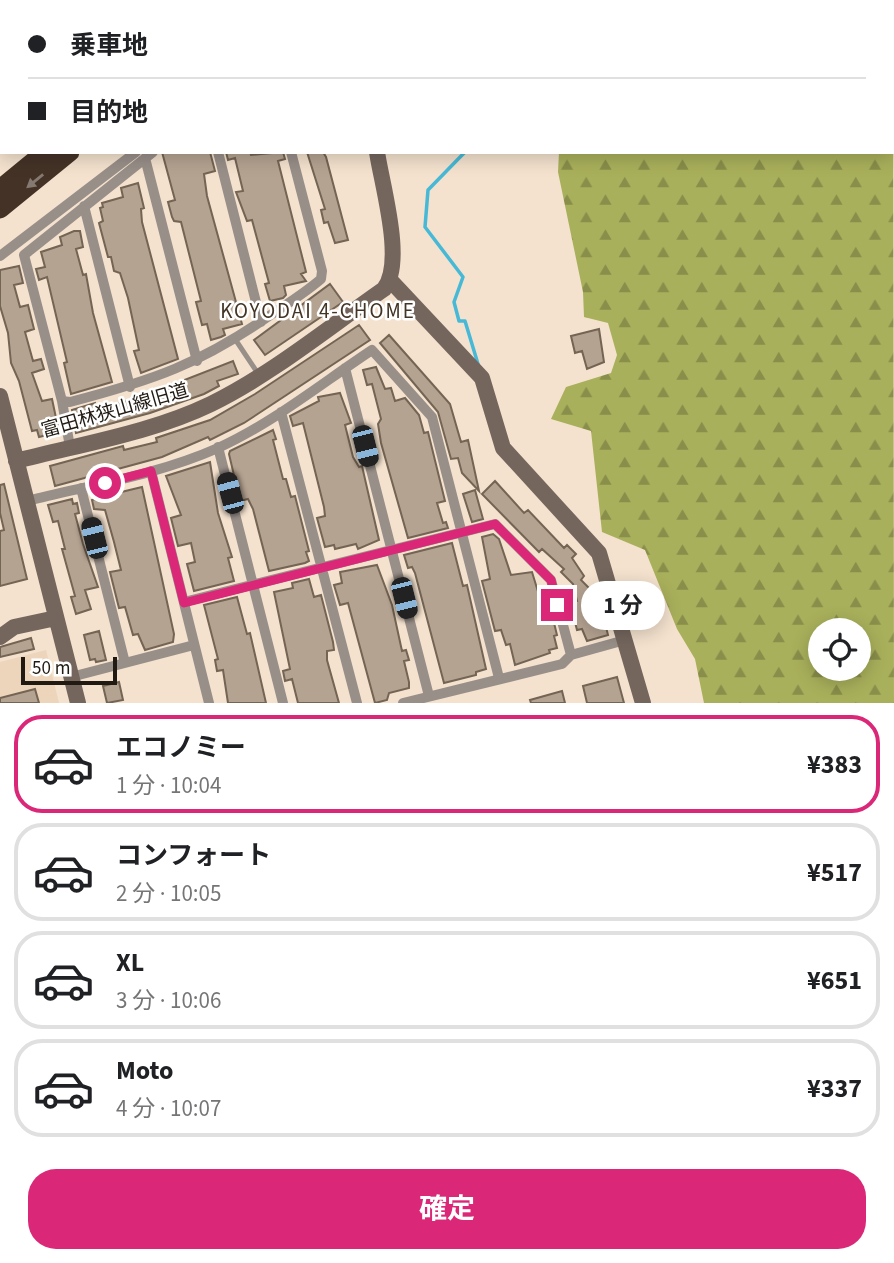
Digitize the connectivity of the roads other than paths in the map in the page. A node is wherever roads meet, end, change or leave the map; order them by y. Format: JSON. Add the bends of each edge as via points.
{"nodes":[{"id":1,"x":43,"y":154,"type":"edge"},
{"id":2,"x":68,"y":154,"type":"edge"},
{"id":3,"x":145,"y":154,"type":"edge"},
{"id":4,"x":219,"y":154,"type":"edge"},
{"id":5,"x":292,"y":154,"type":"edge"},
{"id":6,"x":377,"y":154,"type":"edge"},
{"id":7,"x":0,"y":189,"type":"edge"},
{"id":8,"x":84,"y":206,"type":"junction"},
{"id":9,"x":0,"y":209,"type":"edge"},
{"id":10,"x":0,"y":256,"type":"edge"},
{"id":11,"x":390,"y":280,"type":"junction"},
{"id":12,"x":261,"y":322,"type":"junction"},
{"id":13,"x":235,"y":340,"type":"junction"},
{"id":14,"x":197,"y":361,"type":"junction"},
{"id":15,"x":345,"y":368,"type":"junction"},
{"id":16,"x":260,"y":375,"type":"junction"},
{"id":17,"x":130,"y":387,"type":"junction"},
{"id":18,"x":0,"y":396,"type":"edge"},
{"id":19,"x":62,"y":401,"type":"junction"},
{"id":20,"x":281,"y":412,"type":"junction"},
{"id":21,"x":70,"y":447,"type":"junction"},
{"id":22,"x":218,"y":447,"type":"junction"},
{"id":23,"x":16,"y":461,"type":"junction"},
{"id":24,"x":151,"y":471,"type":"junction"},
{"id":25,"x":81,"y":488,"type":"junction"},
{"id":26,"x":27,"y":501,"type":"junction"},
{"id":27,"x":461,"y":532,"type":"junction"},
{"id":28,"x":391,"y":550,"type":"junction"},
{"id":29,"x":321,"y":567,"type":"junction"},
{"id":30,"x":253,"y":585,"type":"junction"},
{"id":31,"x":184,"y":603,"type":"junction"},
{"id":32,"x":56,"y":618,"type":"junction"},
{"id":33,"x":0,"y":637,"type":"edge"},
{"id":34,"x":625,"y":640,"type":"junction"},
{"id":35,"x":194,"y":645,"type":"junction"},
{"id":36,"x":571,"y":655,"type":"junction"},
{"id":37,"x":125,"y":663,"type":"junction"},
{"id":38,"x":71,"y":677,"type":"junction"},
{"id":39,"x":499,"y":678,"type":"junction"},
{"id":40,"x":429,"y":696,"type":"junction"},
{"id":41,"x":78,"y":703,"type":"edge"},
{"id":42,"x":209,"y":703,"type":"edge"},
{"id":43,"x":283,"y":703,"type":"edge"},
{"id":44,"x":356,"y":703,"type":"edge"},
{"id":45,"x":402,"y":703,"type":"edge"},
{"id":46,"x":643,"y":703,"type":"edge"}],
"edges":[{"from":1,"to":7,"type":"highway"},
{"from":2,"to":9,"type":"highway","one_way":true},
{"from":3,"to":8,"type":"street"},
{"from":3,"to":10,"type":"street"},
{"from":3,"to":14,"type":"street"},
{"from":4,"to":12,"type":"street"},
{"from":5,"to":12,"type":"street","via":[[323,277]]},
{"from":6,"to":11,"type":"street","via":[[394,259]]},
{"from":8,"to":17,"type":"street"},
{"from":8,"to":19,"type":"street","via":[[24,255]]},
{"from":11,"to":16,"type":"street","name":"富田林狭山線旧道","via":[[384,289]]},
{"from":11,"to":34,"type":"street","via":[[482,378],[503,448],[599,553]]},
{"from":12,"to":13,"type":"street"},
{"from":13,"to":14,"type":"street"},
{"from":13,"to":16,"type":"lane"},
{"from":14,"to":17,"type":"street"},
{"from":15,"to":20,"type":"street"},
{"from":15,"to":27,"type":"street","via":[[372,350],[432,417]]},
{"from":15,"to":28,"type":"street"},
{"from":16,"to":21,"type":"street","name":"富田林狭山線旧道","via":[[186,414]]},
{"from":17,"to":19,"type":"street"},
{"from":18,"to":23,"type":"street"},
{"from":19,"to":21,"type":"street"},
{"from":20,"to":22,"type":"street"},
{"from":20,"to":29,"type":"street"},
{"from":21,"to":23,"type":"street","name":"富田林狭山線旧道"},
{"from":22,"to":24,"type":"street"},
{"from":22,"to":30,"type":"street"},
{"from":23,"to":26,"type":"street"},
{"from":24,"to":25,"type":"street"},
{"from":24,"to":31,"type":"street"},
{"from":25,"to":26,"type":"street"},
{"from":25,"to":37,"type":"street"},
{"from":26,"to":32,"type":"street"},
{"from":27,"to":28,"type":"street"},
{"from":27,"to":36,"type":"street","via":[[495,524],[551,580]]},
{"from":27,"to":39,"type":"street"},
{"from":28,"to":29,"type":"street"},
{"from":28,"to":40,"type":"street"},
{"from":29,"to":30,"type":"street"},
{"from":29,"to":44,"type":"street"},
{"from":30,"to":31,"type":"street"},
{"from":30,"to":43,"type":"street"},
{"from":31,"to":35,"type":"street"},
{"from":32,"to":33,"type":"street","via":[[14,627]]},
{"from":32,"to":38,"type":"street"},
{"from":34,"to":36,"type":"street"},
{"from":34,"to":46,"type":"street"},
{"from":35,"to":37,"type":"street"},
{"from":35,"to":42,"type":"street"},
{"from":36,"to":39,"type":"street","via":[[562,664]]},
{"from":37,"to":38,"type":"street"},
{"from":38,"to":41,"type":"street"},
{"from":39,"to":40,"type":"street"},
{"from":40,"to":45,"type":"street"}]}
